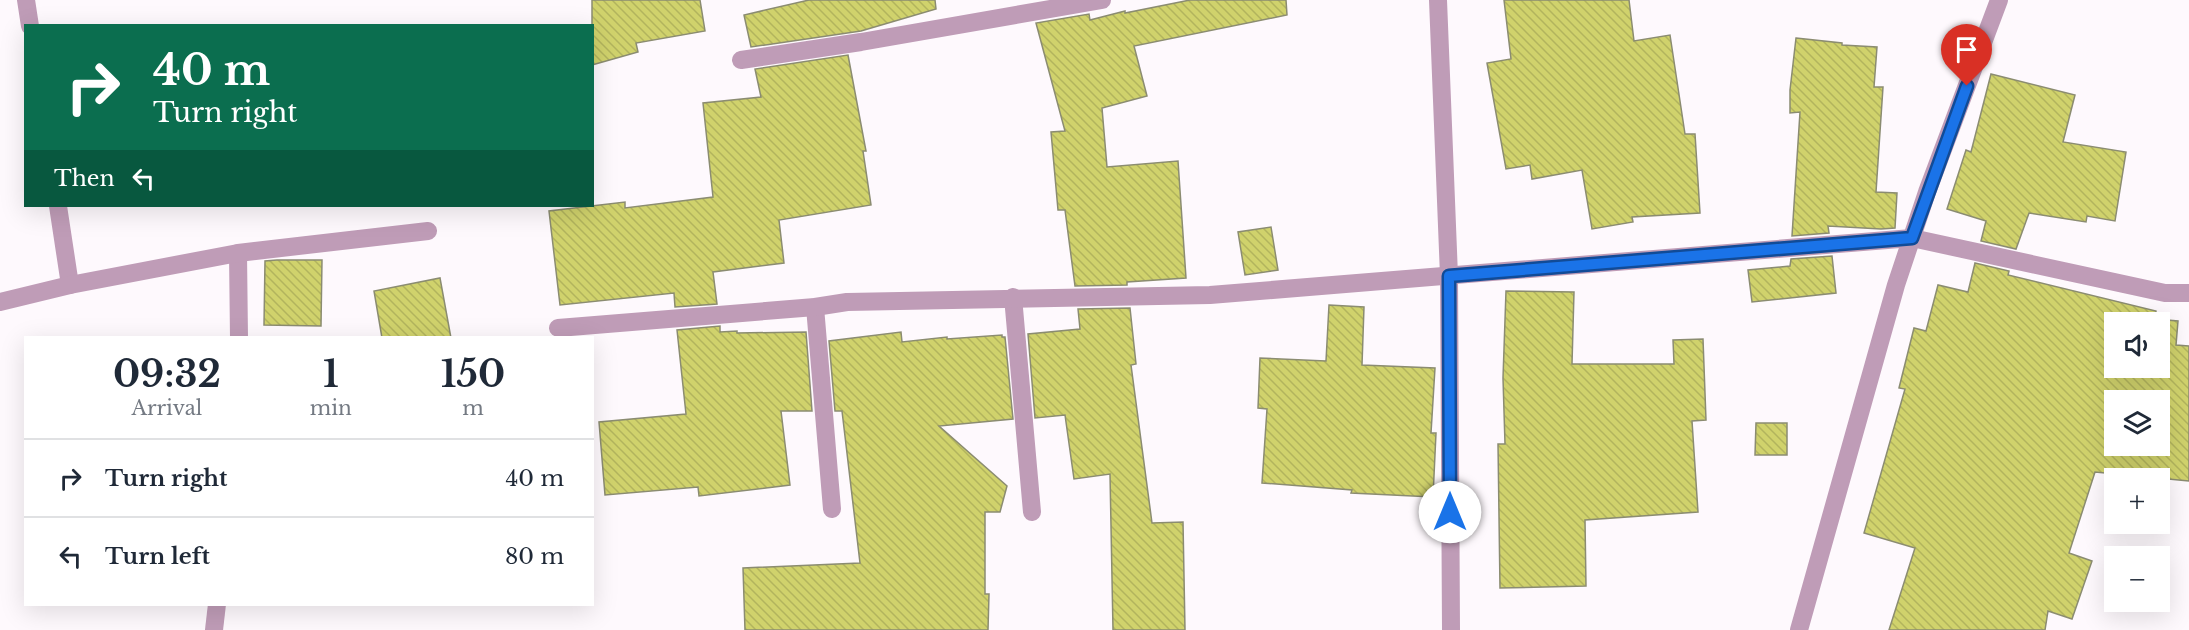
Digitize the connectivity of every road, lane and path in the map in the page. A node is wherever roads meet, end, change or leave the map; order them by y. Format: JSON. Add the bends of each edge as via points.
{"nodes":[{"id":1,"x":26,"y":0,"type":"edge"},
{"id":2,"x":1102,"y":0,"type":"edge"},
{"id":3,"x":1438,"y":0,"type":"edge"},
{"id":4,"x":1999,"y":0,"type":"edge"},
{"id":5,"x":30,"y":24,"type":"edge"},
{"id":6,"x":741,"y":60,"type":"dead end"},
{"id":7,"x":58,"y":207,"type":"edge"},
{"id":8,"x":429,"y":231,"type":"dead end"},
{"id":9,"x":1912,"y":238,"type":"junction"},
{"id":10,"x":237,"y":253,"type":"junction"},
{"id":11,"x":1449,"y":276,"type":"junction"},
{"id":12,"x":70,"y":285,"type":"junction"},
{"id":13,"x":2189,"y":293,"type":"edge"},
{"id":14,"x":1013,"y":297,"type":"junction"},
{"id":15,"x":0,"y":302,"type":"edge"},
{"id":16,"x":815,"y":307,"type":"junction"},
{"id":17,"x":558,"y":328,"type":"dead end"},
{"id":18,"x":239,"y":336,"type":"edge"},
{"id":19,"x":832,"y":509,"type":"dead end"},
{"id":20,"x":1032,"y":512,"type":"dead end"},
{"id":21,"x":217,"y":606,"type":"edge"},
{"id":22,"x":214,"y":630,"type":"edge"},
{"id":23,"x":1451,"y":630,"type":"edge"},
{"id":24,"x":1798,"y":630,"type":"edge"}],
"edges":[{"from":1,"to":5,"type":"street"},
{"from":2,"to":6,"type":"street"},
{"from":3,"to":11,"type":"street"},
{"from":4,"to":9,"type":"street"},
{"from":7,"to":12,"type":"street"},
{"from":8,"to":10,"type":"street"},
{"from":9,"to":11,"type":"street"},
{"from":9,"to":13,"type":"street","via":[[2165,293]]},
{"from":9,"to":24,"type":"street"},
{"from":10,"to":12,"type":"street"},
{"from":10,"to":18,"type":"street"},
{"from":11,"to":14,"type":"street","via":[[1210,295]]},
{"from":11,"to":23,"type":"street"},
{"from":12,"to":15,"type":"street"},
{"from":14,"to":16,"type":"street","via":[[847,302]]},
{"from":14,"to":20,"type":"street"},
{"from":16,"to":17,"type":"street"},
{"from":16,"to":19,"type":"street"},
{"from":21,"to":22,"type":"street"}]}
